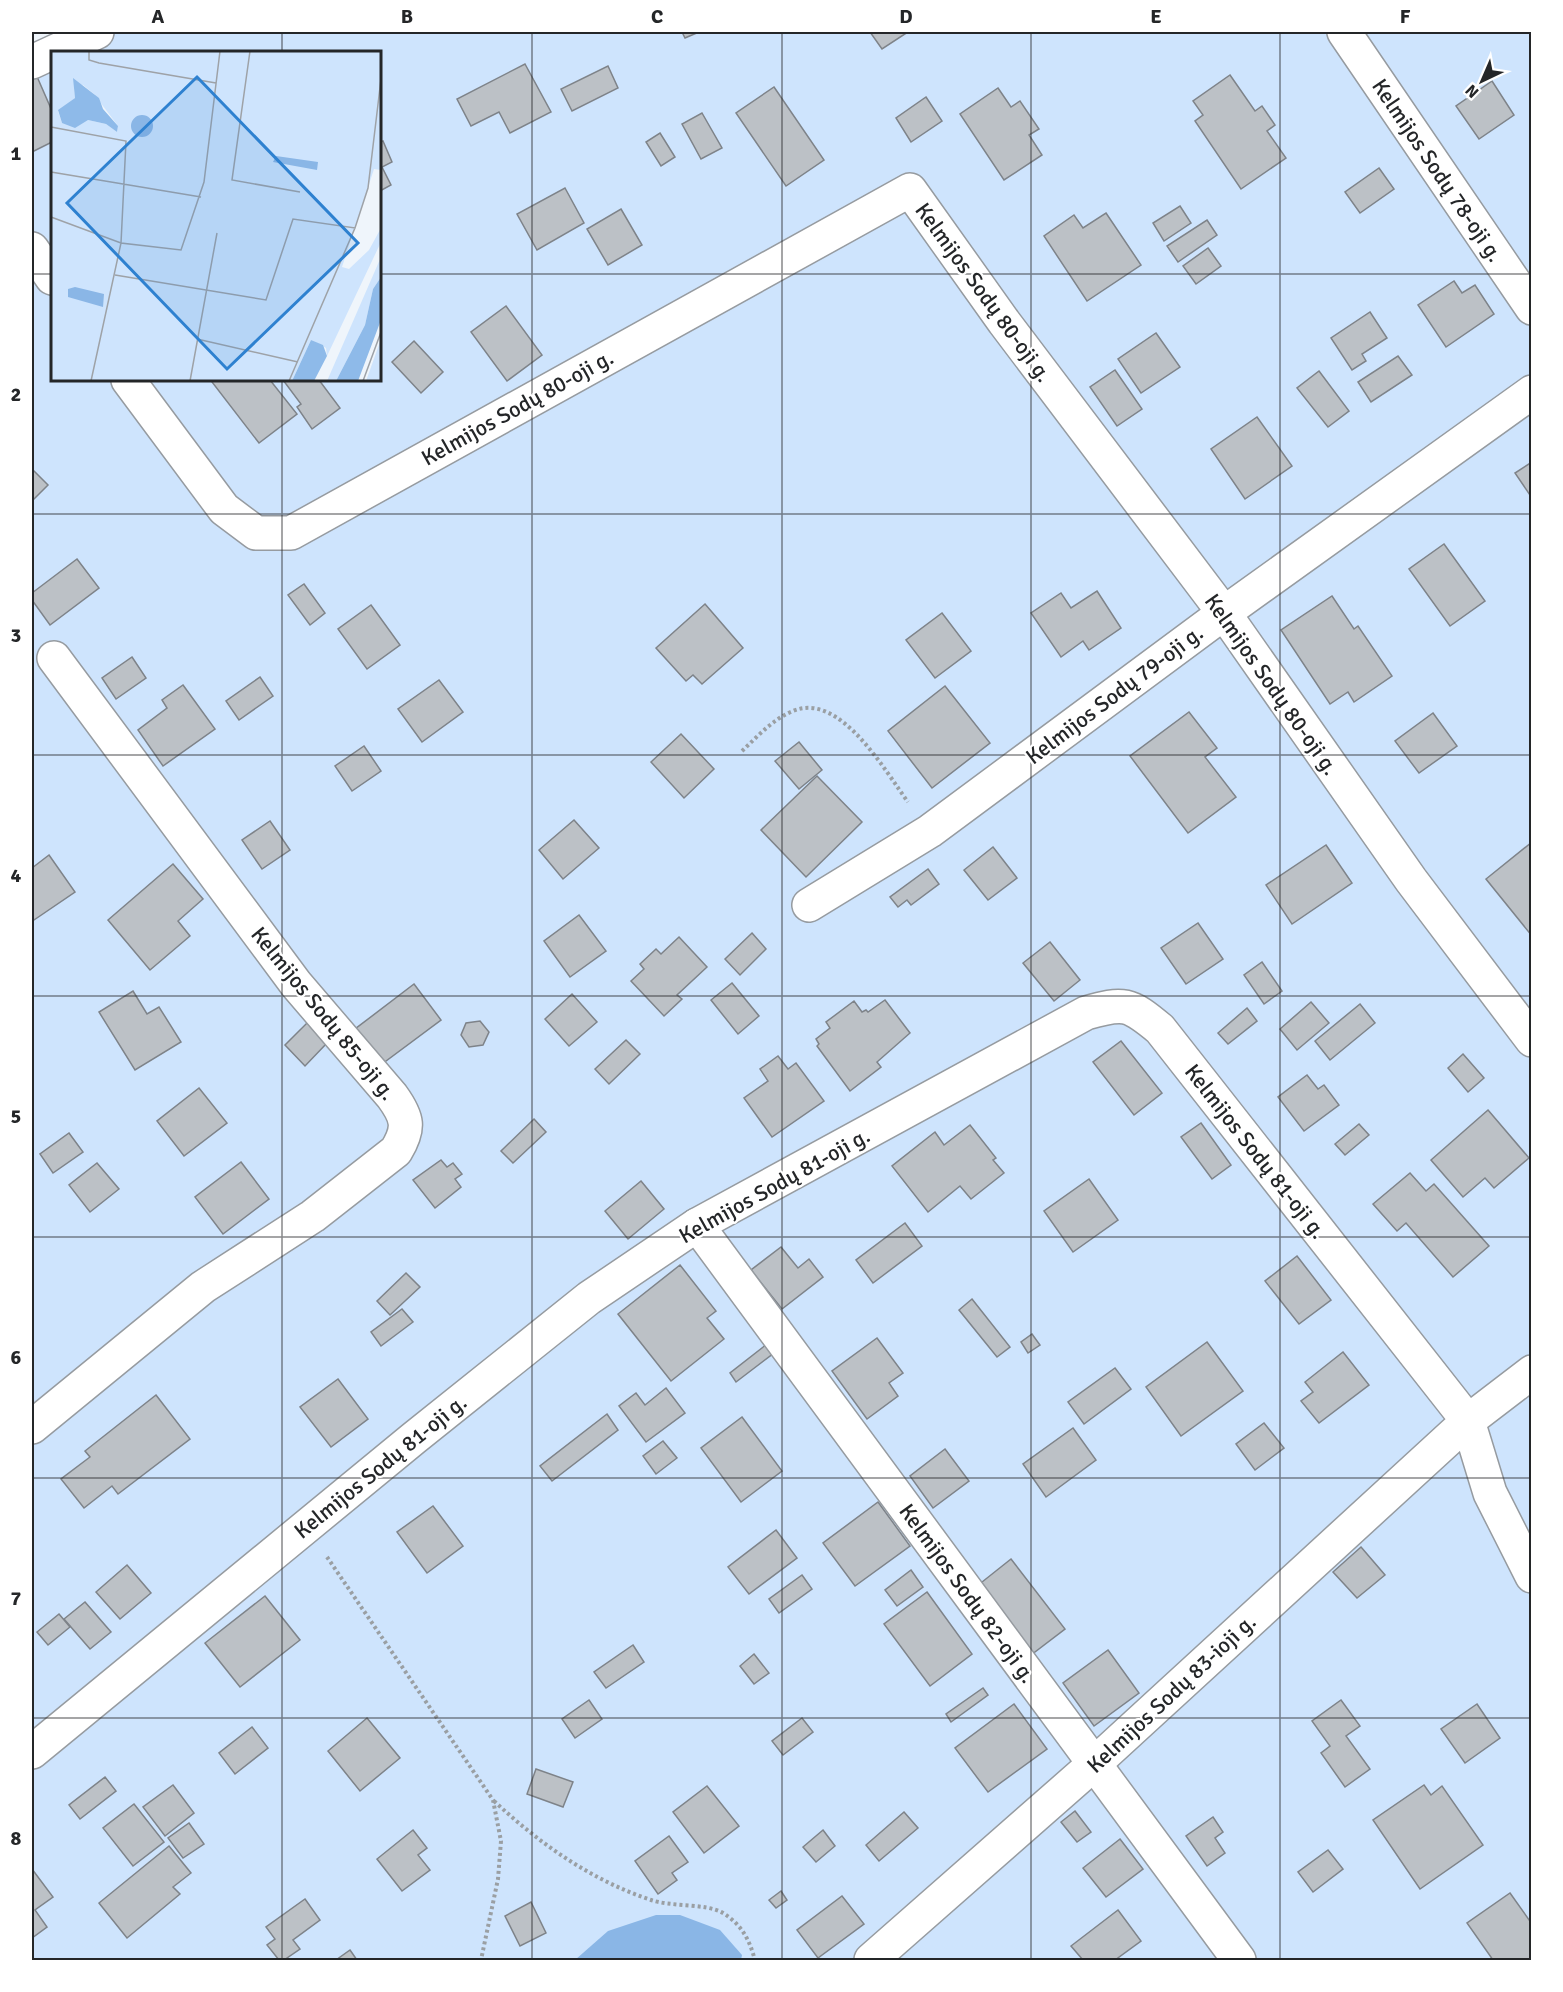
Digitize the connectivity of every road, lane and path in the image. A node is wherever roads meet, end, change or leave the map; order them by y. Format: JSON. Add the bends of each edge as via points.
{"nodes":[{"id":1,"x":97,"y":32,"type":"edge"},
{"id":2,"x":1344,"y":32,"type":"edge"},
{"id":3,"x":56,"y":51,"type":"edge"},
{"id":4,"x":51,"y":53,"type":"edge"},
{"id":5,"x":32,"y":62,"type":"edge"},
{"id":6,"x":32,"y":249,"type":"edge"},
{"id":7,"x":51,"y":277,"type":"edge"},
{"id":8,"x":1532,"y":308,"type":"edge"},
{"id":9,"x":129,"y":381,"type":"edge"},
{"id":10,"x":1532,"y":392,"type":"edge"},
{"id":11,"x":1224,"y":613,"type":"junction"},
{"id":12,"x":54,"y":658,"type":"dead end"},
{"id":13,"x":742,"y":751,"type":"dead end"},
{"id":14,"x":930,"y":831,"type":"junction"},
{"id":15,"x":809,"y":905,"type":"dead end"},
{"id":16,"x":1532,"y":1040,"type":"edge"},
{"id":17,"x":696,"y":1225,"type":"junction"},
{"id":18,"x":1532,"y":1372,"type":"edge"},
{"id":19,"x":1468,"y":1421,"type":"junction"},
{"id":20,"x":32,"y":1427,"type":"edge"},
{"id":21,"x":306,"y":1527,"type":"junction"},
{"id":22,"x":1532,"y":1576,"type":"edge"},
{"id":23,"x":32,"y":1752,"type":"edge"},
{"id":24,"x":1094,"y":1764,"type":"junction"},
{"id":25,"x":494,"y":1800,"type":"junction"},
{"id":26,"x":481,"y":1960,"type":"edge"},
{"id":27,"x":755,"y":1960,"type":"edge"},
{"id":28,"x":871,"y":1960,"type":"edge"},
{"id":29,"x":1239,"y":1960,"type":"edge"}],
"edges":[{"from":1,"to":3,"type":"street"},
{"from":2,"to":8,"type":"street","name":"Kelmijos Sodų 78-oji g."},
{"from":4,"to":5,"type":"street"},
{"from":6,"to":7,"type":"street"},
{"from":9,"to":11,"type":"street","name":"Kelmijos Sodų 80-oji g.","via":[[224,509],[256,533],[291,533],[910,189],[1004,322]]},
{"from":10,"to":11,"type":"street","name":"Kelmijos Sodų 79-oji g."},
{"from":11,"to":14,"type":"street","name":"Kelmijos Sodų 79-oji g."},
{"from":11,"to":16,"type":"street","name":"Kelmijos Sodų 80-oji g.","via":[[1411,880]]},
{"from":12,"to":20,"type":"street","name":"Kelmijos Sodų 85-oji g.","via":[[296,984],[392,1096],[404,1113],[406,1126],[396,1152],[313,1216],[203,1287]]},
{"from":13,"to":14,"type":"path","via":[[772,723],[795,710],[813,709],[835,715],[853,730]]},
{"from":14,"to":15,"type":"street","name":"Kelmijos Sodų 79-oji g."},
{"from":17,"to":19,"type":"street","name":"Kelmijos Sodų 81-oji g.","via":[[1086,1013],[1114,1004],[1138,1010],[1160,1029]]},
{"from":17,"to":21,"type":"street","name":"Kelmijos Sodų 81-oji g.","via":[[589,1298]]},
{"from":17,"to":24,"type":"street","name":"Kelmijos Sodų 82-oji g."},
{"from":18,"to":19,"type":"street","name":"Kelmijos Sodų 83-ioji g."},
{"from":19,"to":22,"type":"street","via":[[1490,1493]]},
{"from":19,"to":24,"type":"street","name":"Kelmijos Sodų 83-ioji g."},
{"from":21,"to":23,"type":"street","name":"Kelmijos Sodų 81-oji g."},
{"from":21,"to":25,"type":"path"},
{"from":24,"to":28,"type":"street","name":"Kelmijos Sodų 83-ioji g."},
{"from":24,"to":29,"type":"street","name":"Kelmijos Sodų 82-oji g."},
{"from":25,"to":26,"type":"path","via":[[500,1860]]},
{"from":25,"to":27,"type":"path","via":[[553,1851],[586,1871],[652,1900],[720,1911],[740,1925]]}]}
